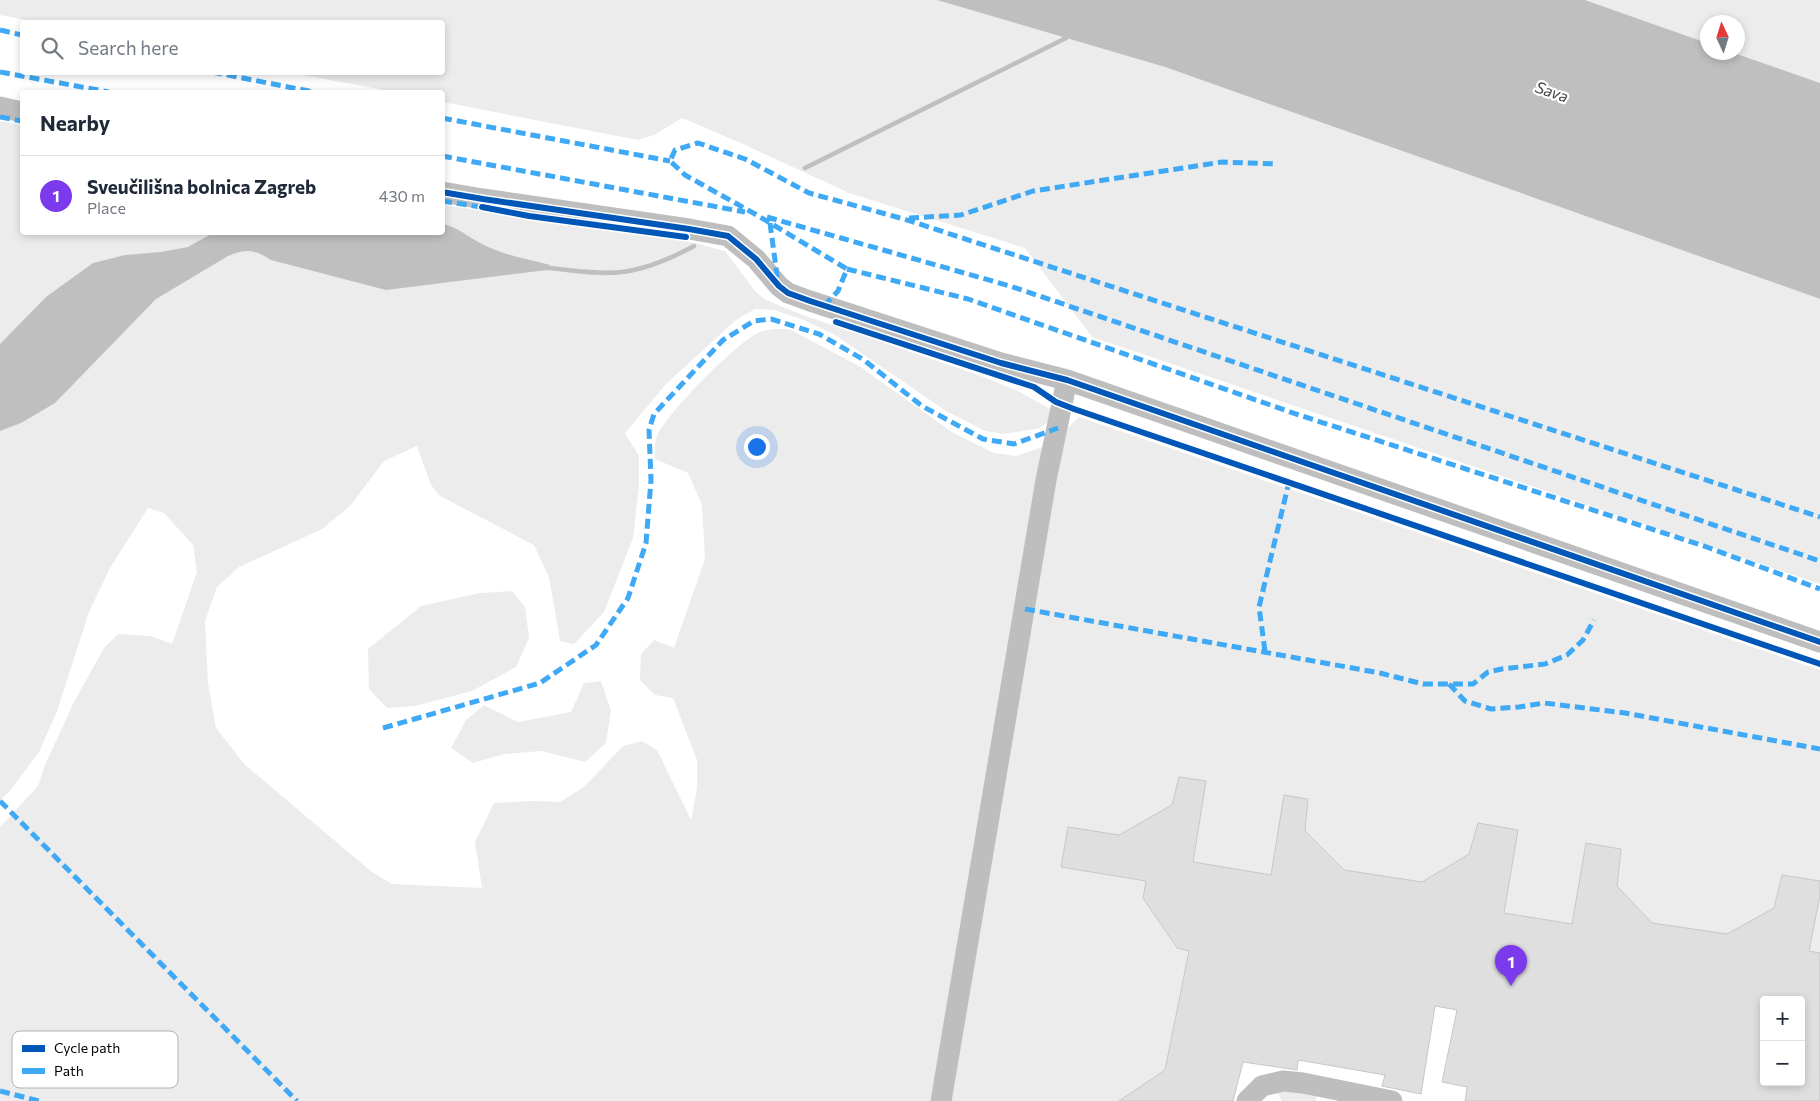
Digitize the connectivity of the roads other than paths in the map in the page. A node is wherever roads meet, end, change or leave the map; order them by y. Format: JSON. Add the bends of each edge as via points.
{"nodes":[{"id":1,"x":0,"y":108,"type":"edge"},
{"id":2,"x":20,"y":112,"type":"edge"},
{"id":3,"x":445,"y":193,"type":"edge"},
{"id":4,"x":1067,"y":380,"type":"junction"},
{"id":5,"x":1820,"y":642,"type":"edge"},
{"id":6,"x":940,"y":1101,"type":"edge"},
{"id":7,"x":1247,"y":1101,"type":"edge"},
{"id":8,"x":1392,"y":1101,"type":"edge"}],
"edges":[{"from":1,"to":2,"type":"street"},
{"from":3,"to":4,"type":"street","via":[[728,236],[756,259],[788,293],[1001,364]]},
{"from":4,"to":5,"type":"street"},
{"from":4,"to":6,"type":"street","via":[[1046,480]]},
{"from":7,"to":8,"type":"street","via":[[1262,1086],[1283,1081]]}]}
